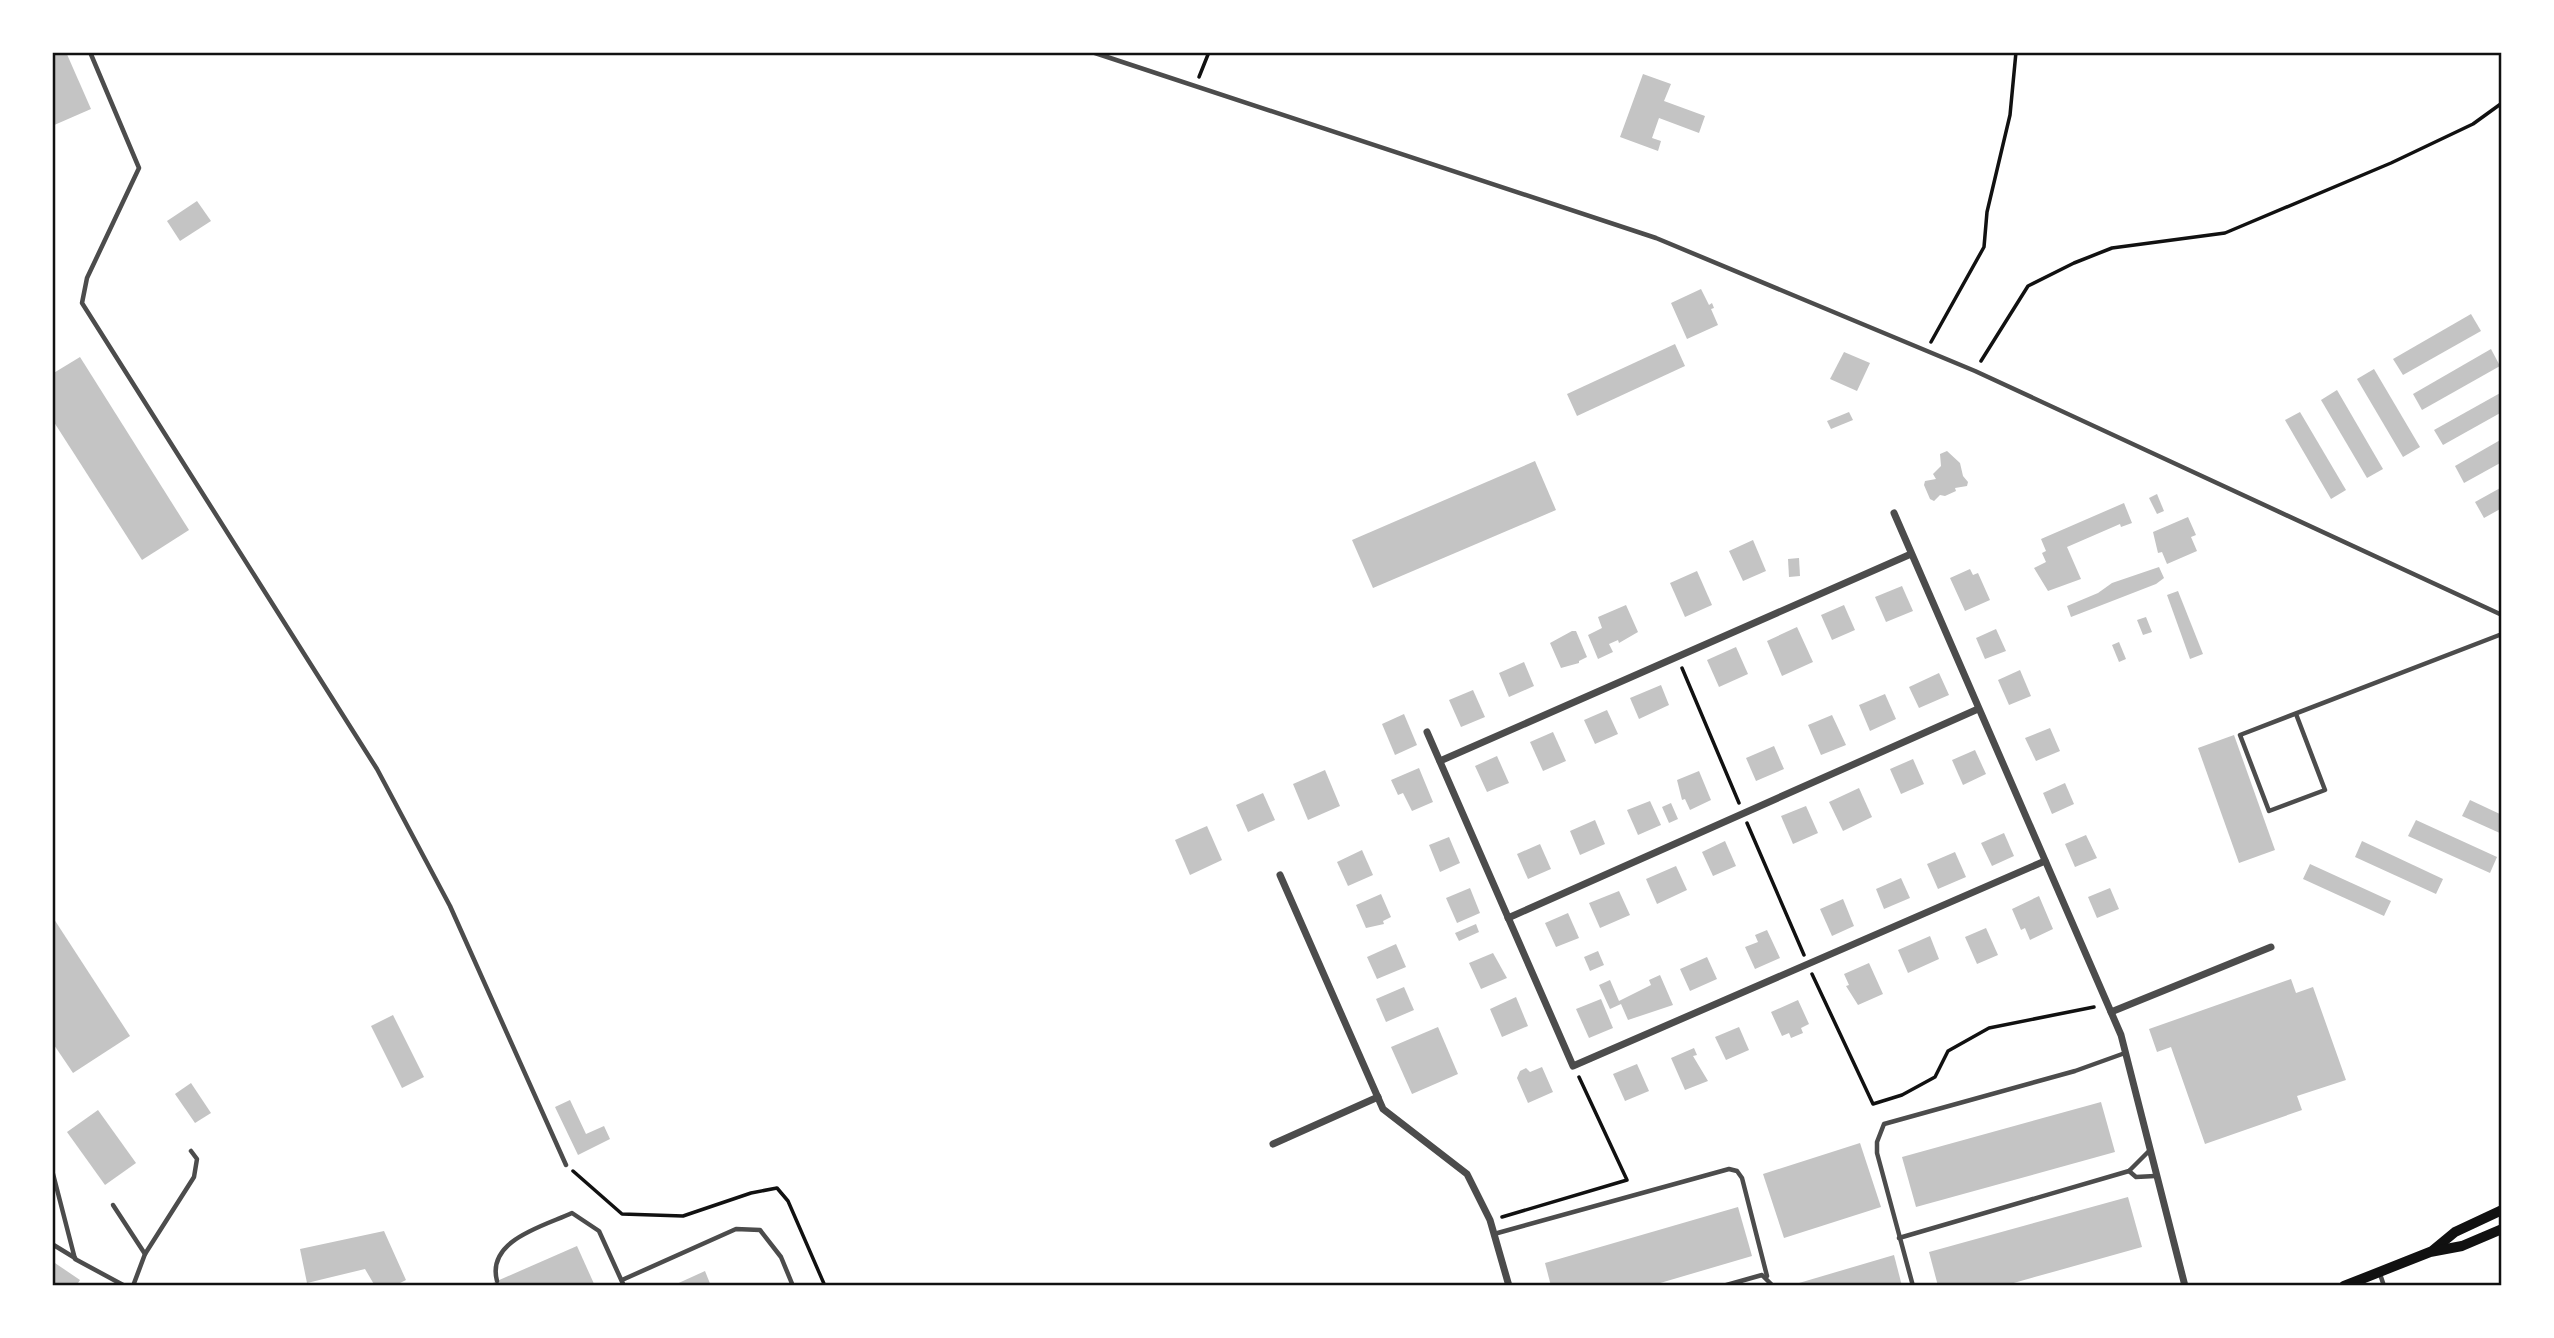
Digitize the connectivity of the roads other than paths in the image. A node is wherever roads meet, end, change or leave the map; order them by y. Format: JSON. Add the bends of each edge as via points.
{"nodes":[{"id":1,"x":90,"y":52,"type":"edge"},
{"id":2,"x":1092,"y":52,"type":"edge"},
{"id":3,"x":1894,"y":513,"type":"dead end"},
{"id":4,"x":1911,"y":554,"type":"junction"},
{"id":5,"x":2501,"y":615,"type":"edge"},
{"id":6,"x":2501,"y":634,"type":"edge"},
{"id":7,"x":1978,"y":709,"type":"junction"},
{"id":8,"x":2296,"y":714,"type":"junction"},
{"id":9,"x":1427,"y":732,"type":"dead end"},
{"id":10,"x":1440,"y":761,"type":"junction"},
{"id":11,"x":2045,"y":861,"type":"junction"},
{"id":12,"x":1280,"y":875,"type":"dead end"},
{"id":13,"x":1508,"y":918,"type":"junction"},
{"id":14,"x":2270,"y":947,"type":"dead end"},
{"id":15,"x":2110,"y":1008,"type":"junction"},
{"id":16,"x":2126,"y":1052,"type":"junction"},
{"id":17,"x":1378,"y":1097,"type":"junction"},
{"id":18,"x":1273,"y":1143,"type":"dead end"},
{"id":19,"x":191,"y":1151,"type":"dead end"},
{"id":20,"x":2149,"y":1151,"type":"junction"},
{"id":21,"x":566,"y":1165,"type":"road end"},
{"id":22,"x":52,"y":1170,"type":"edge"},
{"id":23,"x":2129,"y":1171,"type":"junction"},
{"id":24,"x":2155,"y":1176,"type":"junction"},
{"id":25,"x":113,"y":1205,"type":"dead end"},
{"id":26,"x":2501,"y":1210,"type":"edge"},
{"id":27,"x":2501,"y":1229,"type":"edge"},
{"id":28,"x":1494,"y":1234,"type":"junction"},
{"id":29,"x":1899,"y":1238,"type":"junction"},
{"id":30,"x":52,"y":1244,"type":"edge"},
{"id":31,"x":2430,"y":1252,"type":"junction"},
{"id":32,"x":145,"y":1254,"type":"junction"},
{"id":33,"x":75,"y":1259,"type":"junction"},
{"id":34,"x":2380,"y":1273,"type":"junction"},
{"id":35,"x":1767,"y":1276,"type":"junction"},
{"id":36,"x":497,"y":1281,"type":"dead end"},
{"id":37,"x":623,"y":1283,"type":"edge"},
{"id":38,"x":125,"y":1286,"type":"edge"},
{"id":39,"x":133,"y":1286,"type":"edge"},
{"id":40,"x":793,"y":1286,"type":"edge"},
{"id":41,"x":1509,"y":1286,"type":"edge"},
{"id":42,"x":1723,"y":1286,"type":"edge"},
{"id":43,"x":1773,"y":1286,"type":"edge"},
{"id":44,"x":1913,"y":1286,"type":"edge"},
{"id":45,"x":2185,"y":1286,"type":"edge"},
{"id":46,"x":2344,"y":1286,"type":"edge"},
{"id":47,"x":2384,"y":1286,"type":"edge"}],
"edges":[{"from":1,"to":21,"type":"lane","via":[[139,168],[87,278],[82,303],[377,769],[450,906]]},
{"from":2,"to":5,"type":"lane","via":[[1656,238],[1975,371]]},
{"from":3,"to":4,"type":"street"},
{"from":4,"to":7,"type":"street"},
{"from":4,"to":10,"type":"street"},
{"from":6,"to":8,"type":"lane"},
{"from":7,"to":11,"type":"street"},
{"from":7,"to":13,"type":"street"},
{"from":8,"to":8,"type":"lane","via":[[2325,790],[2269,811],[2241,735]]},
{"from":9,"to":10,"type":"street"},
{"from":10,"to":13,"type":"street"},
{"from":11,"to":13,"type":"street","via":[[1573,1066]]},
{"from":11,"to":15,"type":"street"},
{"from":12,"to":17,"type":"street"},
{"from":14,"to":15,"type":"street"},
{"from":15,"to":16,"type":"street"},
{"from":16,"to":20,"type":"street"},
{"from":16,"to":29,"type":"lane","via":[[2076,1071],[1884,1124],[1877,1153]]},
{"from":17,"to":18,"type":"street"},
{"from":17,"to":28,"type":"street","via":[[1383,1109],[1467,1174]]},
{"from":19,"to":32,"type":"lane","via":[[197,1159],[194,1177]]},
{"from":20,"to":23,"type":"lane"},
{"from":20,"to":24,"type":"street"},
{"from":22,"to":33,"type":"lane"},
{"from":23,"to":24,"type":"lane","via":[[2136,1177]]},
{"from":23,"to":29,"type":"lane"},
{"from":24,"to":45,"type":"street"},
{"from":25,"to":32,"type":"lane"},
{"from":26,"to":31,"type":"main road","via":[[2455,1232]]},
{"from":27,"to":31,"type":"main road","via":[[2462,1246]]},
{"from":28,"to":35,"type":"lane","via":[[1729,1169],[1742,1178]]},
{"from":28,"to":41,"type":"street"},
{"from":29,"to":44,"type":"lane"},
{"from":30,"to":33,"type":"lane"},
{"from":31,"to":34,"type":"main road"},
{"from":32,"to":39,"type":"lane"},
{"from":33,"to":38,"type":"lane"},
{"from":34,"to":46,"type":"main road"},
{"from":34,"to":47,"type":"lane"},
{"from":35,"to":42,"type":"lane"},
{"from":35,"to":43,"type":"lane"},
{"from":36,"to":37,"type":"lane","via":[[502,1250],[514,1239],[572,1213],[599,1231]]},
{"from":37,"to":40,"type":"lane","via":[[736,1229],[760,1230],[781,1257]]}]}
